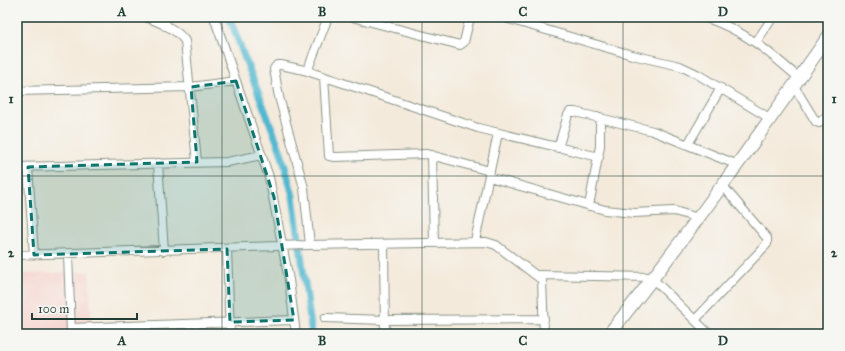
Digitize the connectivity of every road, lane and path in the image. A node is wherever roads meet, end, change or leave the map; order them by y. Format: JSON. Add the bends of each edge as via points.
{"nodes":[{"id":1,"x":146,"y":17,"type":"edge"},
{"id":2,"x":166,"y":17,"type":"edge"},
{"id":3,"x":214,"y":17,"type":"edge"},
{"id":4,"x":328,"y":17,"type":"edge"},
{"id":5,"x":352,"y":17,"type":"edge"},
{"id":6,"x":470,"y":17,"type":"edge"},
{"id":7,"x":502,"y":17,"type":"edge"},
{"id":8,"x":704,"y":17,"type":"edge"},
{"id":9,"x":773,"y":17,"type":"edge"},
{"id":10,"x":825,"y":17,"type":"edge"},
{"id":11,"x":519,"y":19,"type":"edge"},
{"id":12,"x":828,"y":19,"type":"edge"},
{"id":13,"x":165,"y":26,"type":"junction"},
{"id":14,"x":828,"y":37,"type":"edge"},
{"id":15,"x":756,"y":42,"type":"junction"},
{"id":16,"x":304,"y":70,"type":"junction"},
{"id":17,"x":324,"y":77,"type":"junction"},
{"id":18,"x":236,"y":81,"type":"junction"},
{"id":19,"x":796,"y":82,"type":"junction"},
{"id":20,"x":191,"y":87,"type":"junction"},
{"id":21,"x":721,"y":88,"type":"junction"},
{"id":22,"x":17,"y":91,"type":"edge"},
{"id":23,"x":828,"y":115,"type":"edge"},
{"id":24,"x":600,"y":117,"type":"junction"},
{"id":25,"x":771,"y":118,"type":"junction"},
{"id":26,"x":498,"y":133,"type":"junction"},
{"id":27,"x":688,"y":144,"type":"junction"},
{"id":28,"x":558,"y":148,"type":"junction"},
{"id":29,"x":262,"y":155,"type":"junction"},
{"id":30,"x":432,"y":156,"type":"junction"},
{"id":31,"x":599,"y":157,"type":"junction"},
{"id":32,"x":197,"y":162,"type":"junction"},
{"id":33,"x":158,"y":163,"type":"junction"},
{"id":34,"x":738,"y":165,"type":"junction"},
{"id":35,"x":17,"y":167,"type":"edge"},
{"id":36,"x":28,"y":167,"type":"junction"},
{"id":37,"x":490,"y":174,"type":"junction"},
{"id":38,"x":723,"y":186,"type":"junction"},
{"id":39,"x":589,"y":206,"type":"junction"},
{"id":40,"x":699,"y":218,"type":"junction"},
{"id":41,"x":475,"y":241,"type":"junction"},
{"id":42,"x":434,"y":242,"type":"junction"},
{"id":43,"x":384,"y":244,"type":"junction"},
{"id":44,"x":308,"y":245,"type":"junction"},
{"id":45,"x":285,"y":247,"type":"junction"},
{"id":46,"x":227,"y":248,"type":"junction"},
{"id":47,"x":164,"y":251,"type":"junction"},
{"id":48,"x":68,"y":254,"type":"junction"},
{"id":49,"x":17,"y":255,"type":"edge"},
{"id":50,"x":34,"y":255,"type":"junction"},
{"id":51,"x":539,"y":275,"type":"junction"},
{"id":52,"x":654,"y":278,"type":"junction"},
{"id":53,"x":325,"y":318,"type":"dead end"},
{"id":54,"x":544,"y":319,"type":"junction"},
{"id":55,"x":294,"y":320,"type":"junction"},
{"id":56,"x":385,"y":320,"type":"junction"},
{"id":57,"x":695,"y":320,"type":"junction"},
{"id":58,"x":230,"y":322,"type":"junction"},
{"id":59,"x":71,"y":331,"type":"edge"},
{"id":60,"x":230,"y":334,"type":"edge"},
{"id":61,"x":296,"y":334,"type":"edge"},
{"id":62,"x":385,"y":334,"type":"edge"},
{"id":63,"x":544,"y":334,"type":"edge"},
{"id":64,"x":609,"y":334,"type":"edge"},
{"id":65,"x":708,"y":334,"type":"edge"}],
"edges":[{"from":1,"to":13,"type":"street"},
{"from":2,"to":13,"type":"street"},
{"from":3,"to":18,"type":"street"},
{"from":4,"to":16,"type":"street","via":[[310,65]]},
{"from":5,"to":6,"type":"street","via":[[460,45],[464,42]]},
{"from":7,"to":11,"type":"street"},
{"from":8,"to":15,"type":"street","via":[[740,31]]},
{"from":9,"to":15,"type":"street"},
{"from":10,"to":12,"type":"street"},
{"from":11,"to":21,"type":"street","via":[[632,55],[680,66]]},
{"from":13,"to":20,"type":"street","via":[[181,35],[185,41]]},
{"from":14,"to":19,"type":"street"},
{"from":15,"to":19,"type":"street"},
{"from":16,"to":17,"type":"street"},
{"from":16,"to":44,"type":"street","via":[[278,65],[274,73],[304,188]]},
{"from":17,"to":26,"type":"street"},
{"from":17,"to":30,"type":"street","via":[[329,156]]},
{"from":18,"to":20,"type":"street"},
{"from":18,"to":29,"type":"street"},
{"from":19,"to":23,"type":"street","via":[[816,122],[819,123]]},
{"from":19,"to":25,"type":"street"},
{"from":20,"to":22,"type":"street"},
{"from":20,"to":32,"type":"street"},
{"from":21,"to":25,"type":"street"},
{"from":21,"to":27,"type":"street"},
{"from":24,"to":27,"type":"street","via":[[653,131]]},
{"from":24,"to":28,"type":"street","via":[[570,112]]},
{"from":24,"to":31,"type":"street"},
{"from":25,"to":34,"type":"street"},
{"from":26,"to":28,"type":"street"},
{"from":26,"to":37,"type":"street"},
{"from":27,"to":34,"type":"street"},
{"from":28,"to":31,"type":"street"},
{"from":29,"to":32,"type":"street","via":[[227,162]]},
{"from":29,"to":45,"type":"street"},
{"from":30,"to":37,"type":"street"},
{"from":30,"to":42,"type":"street"},
{"from":31,"to":39,"type":"street"},
{"from":32,"to":33,"type":"street"},
{"from":33,"to":36,"type":"street"},
{"from":33,"to":47,"type":"street"},
{"from":34,"to":38,"type":"street"},
{"from":35,"to":36,"type":"street"},
{"from":36,"to":50,"type":"street"},
{"from":37,"to":39,"type":"street"},
{"from":37,"to":41,"type":"street"},
{"from":38,"to":40,"type":"street"},
{"from":38,"to":57,"type":"street","via":[[768,241]]},
{"from":39,"to":40,"type":"street","via":[[625,213],[674,211]]},
{"from":40,"to":52,"type":"street"},
{"from":41,"to":42,"type":"street"},
{"from":41,"to":51,"type":"street","via":[[496,245]]},
{"from":42,"to":43,"type":"street"},
{"from":43,"to":44,"type":"street"},
{"from":43,"to":56,"type":"street"},
{"from":44,"to":45,"type":"street"},
{"from":45,"to":46,"type":"street"},
{"from":45,"to":55,"type":"street"},
{"from":46,"to":47,"type":"street"},
{"from":46,"to":58,"type":"street"},
{"from":47,"to":48,"type":"street"},
{"from":48,"to":50,"type":"street"},
{"from":48,"to":59,"type":"street"},
{"from":49,"to":50,"type":"street"},
{"from":51,"to":52,"type":"street"},
{"from":51,"to":54,"type":"street","via":[[543,284]]},
{"from":52,"to":57,"type":"street"},
{"from":52,"to":64,"type":"street"},
{"from":53,"to":56,"type":"street"},
{"from":54,"to":56,"type":"street"},
{"from":54,"to":63,"type":"street"},
{"from":55,"to":58,"type":"street"},
{"from":55,"to":61,"type":"street"},
{"from":56,"to":62,"type":"street"},
{"from":57,"to":65,"type":"street"},
{"from":58,"to":59,"type":"street"},
{"from":58,"to":60,"type":"street"}]}
